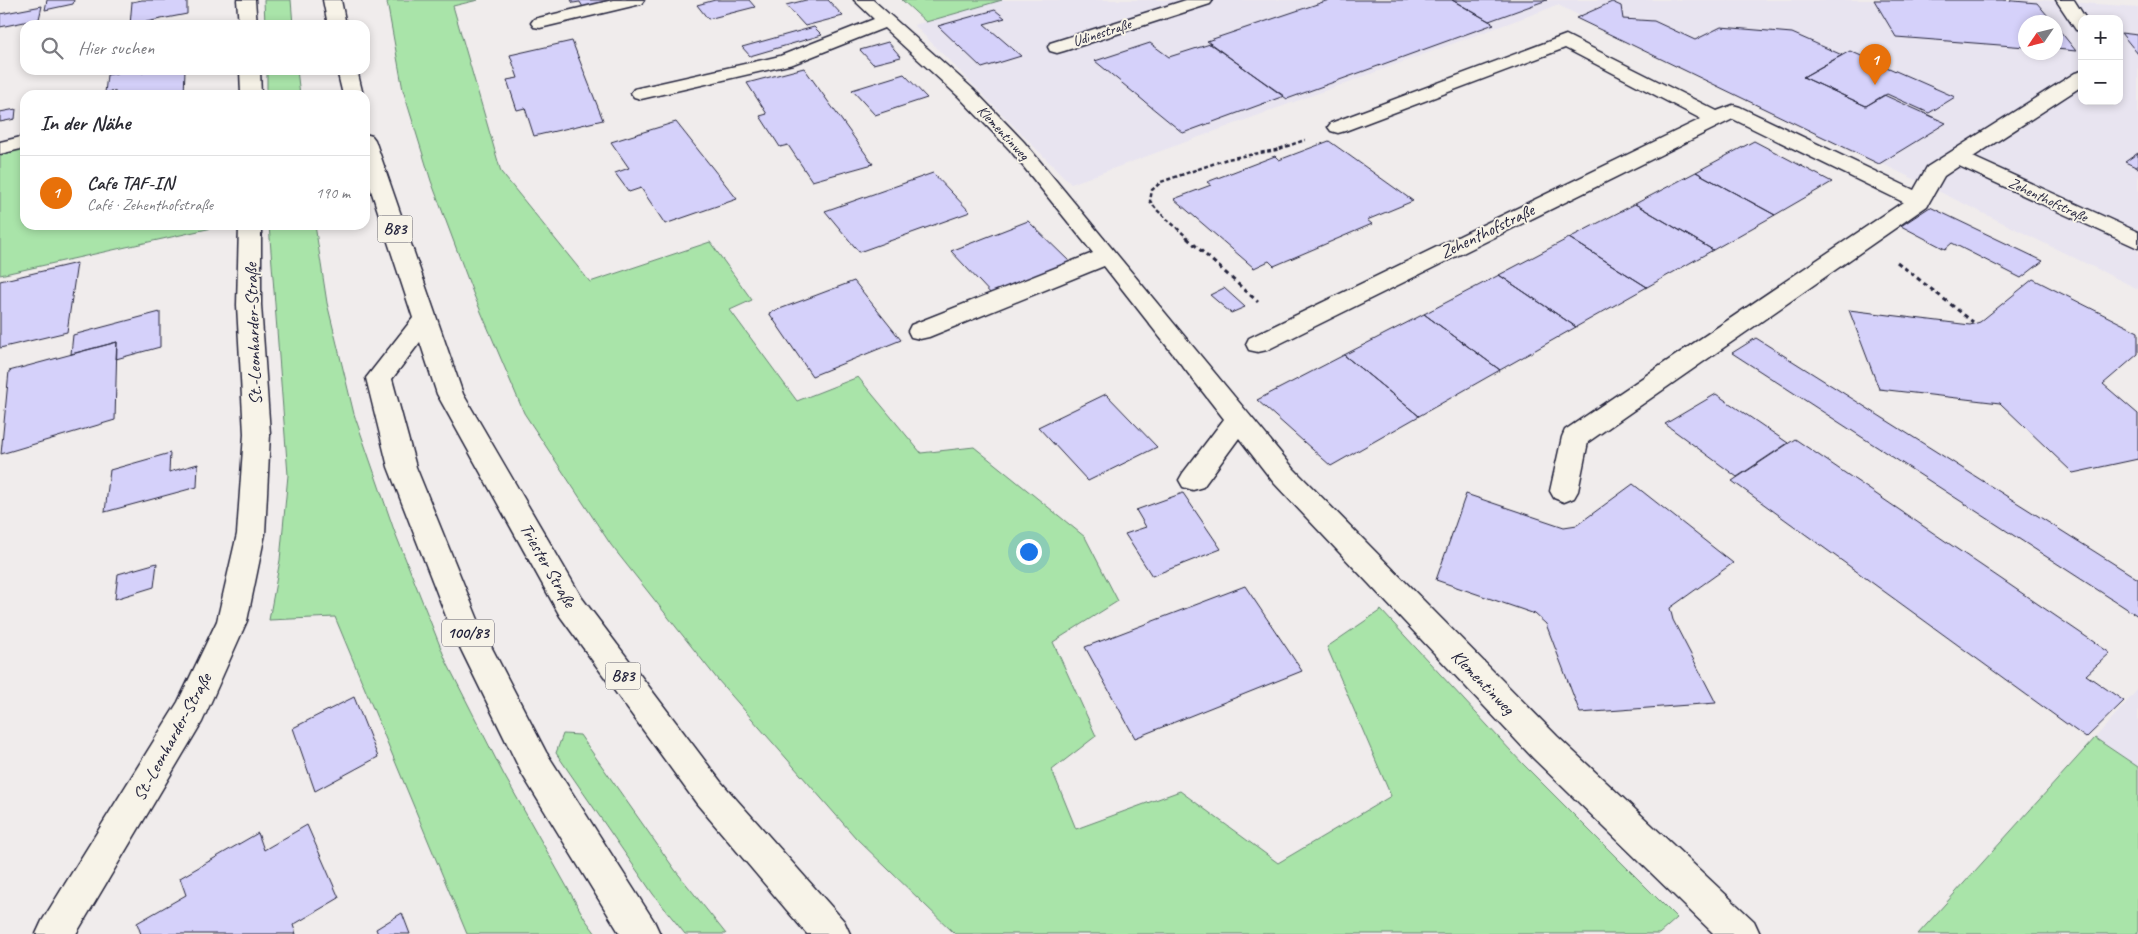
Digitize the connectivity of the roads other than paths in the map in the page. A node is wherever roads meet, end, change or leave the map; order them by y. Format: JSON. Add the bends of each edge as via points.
{"nodes":[{"id":1,"x":246,"y":0,"type":"edge"},
{"id":2,"x":332,"y":0,"type":"edge"},
{"id":3,"x":635,"y":0,"type":"edge"},
{"id":4,"x":863,"y":0,"type":"edge"},
{"id":5,"x":1204,"y":0,"type":"edge"},
{"id":6,"x":2065,"y":0,"type":"edge"},
{"id":7,"x":248,"y":20,"type":"edge"},
{"id":8,"x":336,"y":20,"type":"edge"},
{"id":9,"x":2078,"y":20,"type":"edge"},
{"id":10,"x":886,"y":21,"type":"junction"},
{"id":11,"x":540,"y":23,"type":"dead end"},
{"id":12,"x":1057,"y":47,"type":"dead end"},
{"id":13,"x":250,"y":75,"type":"edge"},
{"id":14,"x":348,"y":75,"type":"edge"},
{"id":15,"x":2078,"y":80,"type":"edge"},
{"id":16,"x":251,"y":90,"type":"edge"},
{"id":17,"x":352,"y":90,"type":"edge"},
{"id":18,"x":641,"y":93,"type":"dead end"},
{"id":19,"x":1717,"y":119,"type":"junction"},
{"id":20,"x":1338,"y":127,"type":"road end"},
{"id":21,"x":20,"y":143,"type":"edge"},
{"id":22,"x":0,"y":148,"type":"edge"},
{"id":23,"x":370,"y":155,"type":"edge"},
{"id":24,"x":1958,"y":158,"type":"junction"},
{"id":25,"x":1919,"y":201,"type":"junction"},
{"id":26,"x":250,"y":230,"type":"edge"},
{"id":27,"x":2138,"y":241,"type":"edge"},
{"id":28,"x":1107,"y":256,"type":"junction"},
{"id":29,"x":426,"y":318,"type":"junction"},
{"id":30,"x":920,"y":331,"type":"dead end"},
{"id":31,"x":1258,"y":344,"type":"dead end"},
{"id":32,"x":1238,"y":419,"type":"junction"},
{"id":33,"x":1193,"y":480,"type":"dead end"},
{"id":34,"x":1564,"y":491,"type":"dead end"},
{"id":35,"x":55,"y":934,"type":"edge"},
{"id":36,"x":641,"y":934,"type":"edge"},
{"id":37,"x":830,"y":934,"type":"edge"},
{"id":38,"x":1741,"y":934,"type":"edge"}],
"edges":[{"from":1,"to":7,"type":"street"},
{"from":2,"to":8,"type":"street"},
{"from":3,"to":11,"type":"street"},
{"from":4,"to":10,"type":"street","name":"Klementinweg"},
{"from":5,"to":12,"type":"street","name":"Udinestraße"},
{"from":6,"to":9,"type":"street"},
{"from":10,"to":18,"type":"street","via":[[786,60]]},
{"from":10,"to":28,"type":"street","name":"Klementinweg","via":[[966,93],[1017,146]]},
{"from":13,"to":16,"type":"street"},
{"from":14,"to":17,"type":"street"},
{"from":15,"to":24,"type":"street"},
{"from":19,"to":20,"type":"street","via":[[1566,41]]},
{"from":19,"to":25,"type":"street","name":"Zehenthofstraße","via":[[1733,111]]},
{"from":19,"to":31,"type":"street","name":"Zehenthofstraße"},
{"from":21,"to":22,"type":"street"},
{"from":23,"to":29,"type":"street","name":"Triester Straße","number":"B83"},
{"from":24,"to":25,"type":"street","via":[[1935,172]]},
{"from":24,"to":27,"type":"street","name":"Zehenthofstraße"},
{"from":25,"to":34,"type":"street","via":[[1575,437]]},
{"from":26,"to":35,"type":"street","name":"St.-Leonharder-Straße","via":[[249,305],[257,434],[251,534],[232,621],[190,712]]},
{"from":28,"to":30,"type":"street"},
{"from":28,"to":32,"type":"street","name":"Klementinweg"},
{"from":29,"to":36,"type":"street","number":"100/83","via":[[379,378],[402,467],[466,629],[534,763]]},
{"from":29,"to":37,"type":"street","name":"Triester Straße","number":"B83","via":[[450,394],[571,607],[709,793]]},
{"from":32,"to":33,"type":"street"},
{"from":32,"to":38,"type":"street","name":"Klementinweg","via":[[1284,476],[1545,747]]}]}
